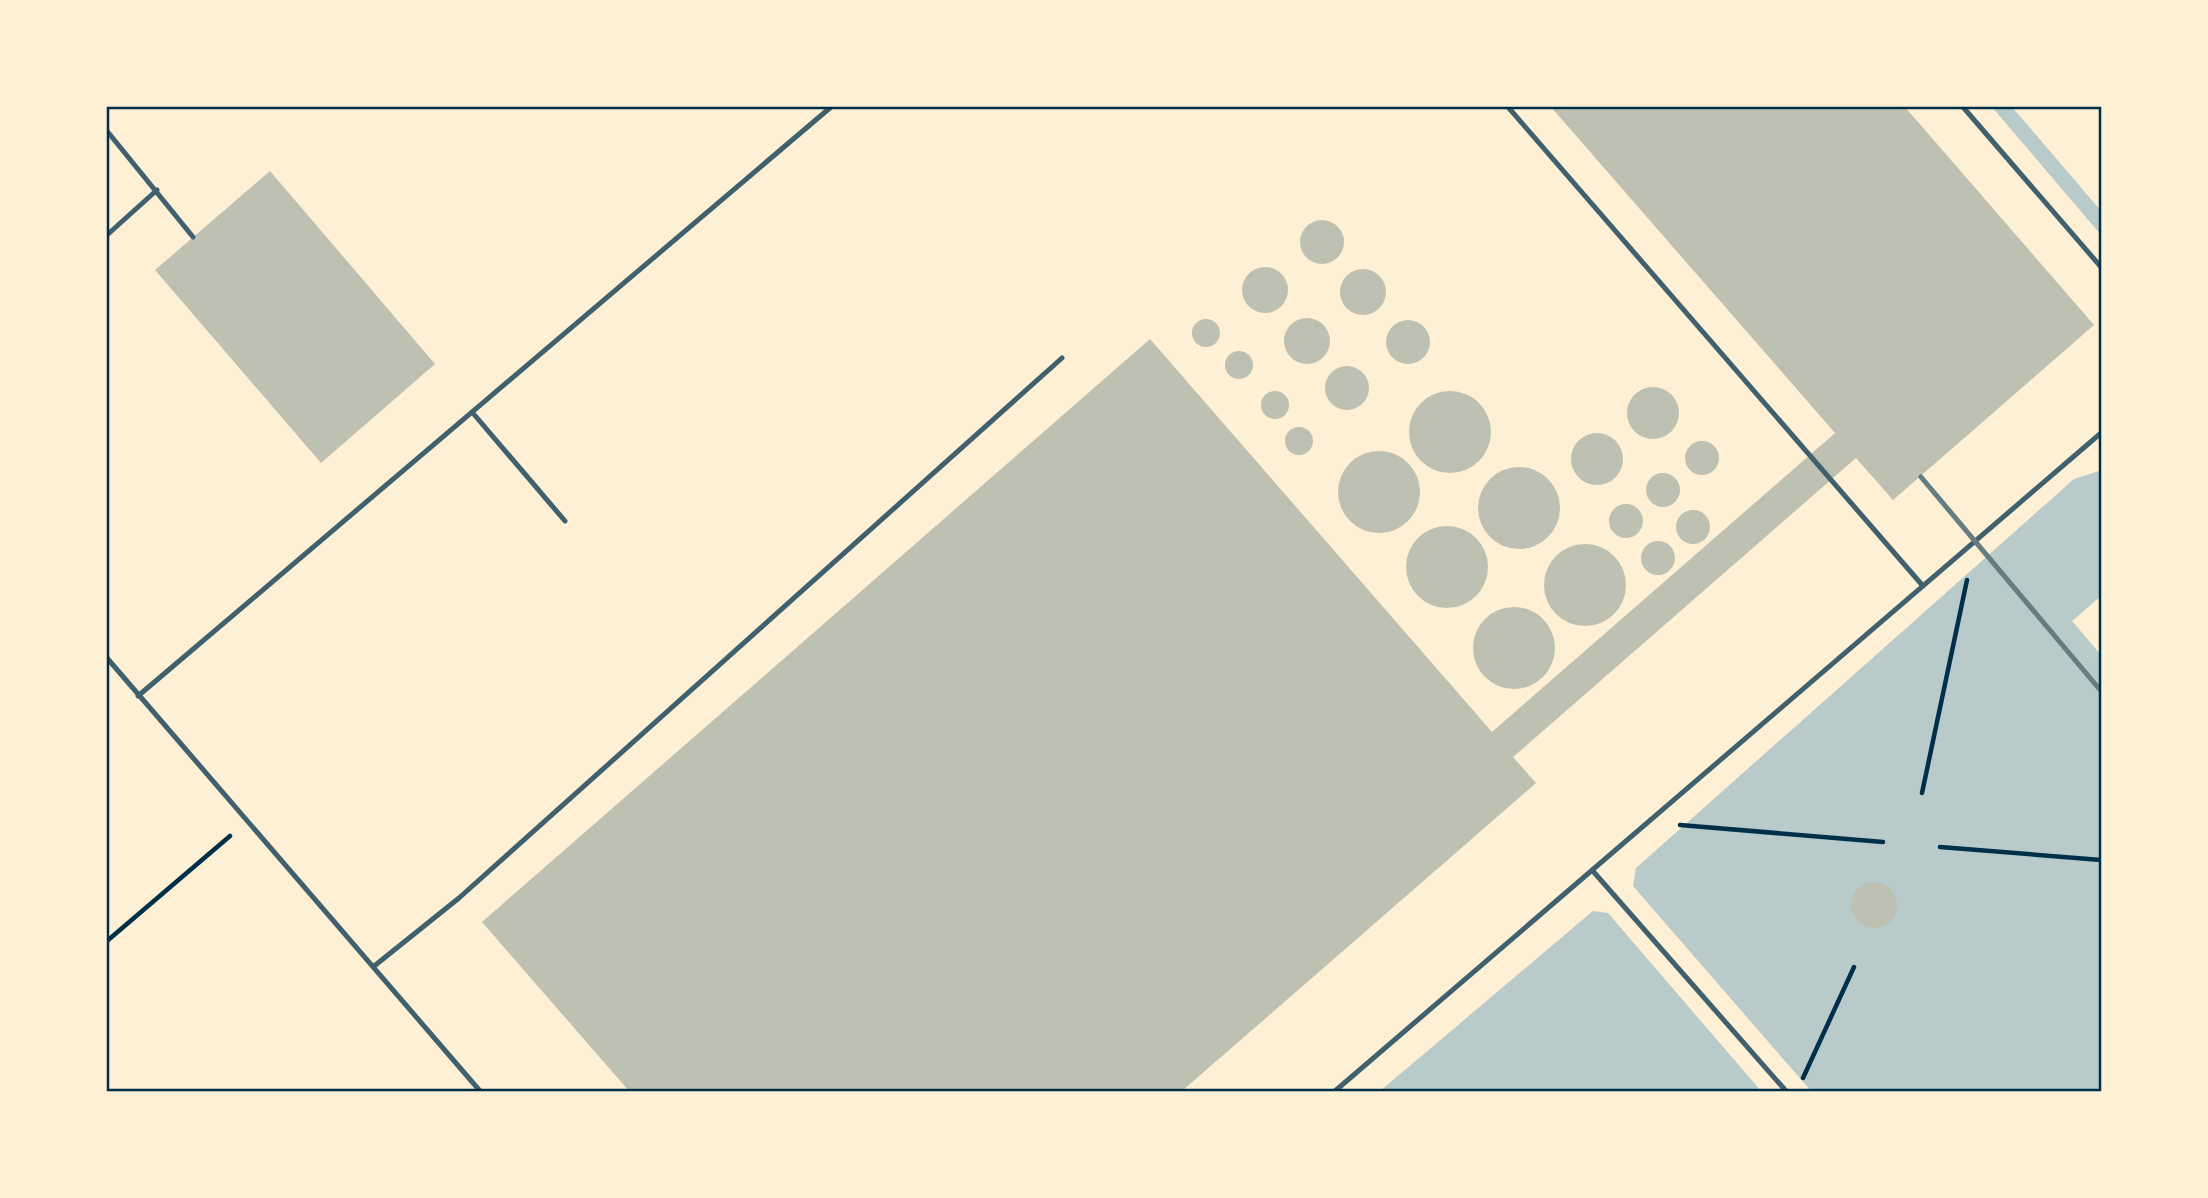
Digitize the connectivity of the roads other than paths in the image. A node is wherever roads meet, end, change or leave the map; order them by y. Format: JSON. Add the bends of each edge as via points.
{"nodes":[{"id":1,"x":831,"y":107,"type":"edge"},
{"id":2,"x":1508,"y":107,"type":"edge"},
{"id":3,"x":1963,"y":107,"type":"edge"},
{"id":4,"x":107,"y":131,"type":"edge"},
{"id":5,"x":156,"y":190,"type":"junction"},
{"id":6,"x":107,"y":236,"type":"edge"},
{"id":7,"x":193,"y":237,"type":"dead end"},
{"id":8,"x":2101,"y":267,"type":"edge"},
{"id":9,"x":1062,"y":358,"type":"dead end"},
{"id":10,"x":472,"y":412,"type":"junction"},
{"id":11,"x":2101,"y":433,"type":"edge"},
{"id":12,"x":565,"y":522,"type":"dead end"},
{"id":13,"x":1923,"y":586,"type":"junction"},
{"id":14,"x":107,"y":658,"type":"edge"},
{"id":15,"x":138,"y":695,"type":"junction"},
{"id":16,"x":1592,"y":870,"type":"junction"},
{"id":17,"x":373,"y":967,"type":"junction"},
{"id":18,"x":480,"y":1091,"type":"edge"},
{"id":19,"x":1335,"y":1091,"type":"edge"},
{"id":20,"x":1786,"y":1091,"type":"edge"}],
"edges":[{"from":1,"to":10,"type":"lane"},
{"from":2,"to":13,"type":"lane"},
{"from":3,"to":8,"type":"lane"},
{"from":4,"to":5,"type":"lane"},
{"from":5,"to":6,"type":"lane"},
{"from":5,"to":7,"type":"lane"},
{"from":9,"to":17,"type":"lane","via":[[459,898]]},
{"from":10,"to":12,"type":"lane"},
{"from":10,"to":15,"type":"lane"},
{"from":11,"to":13,"type":"lane"},
{"from":13,"to":16,"type":"lane"},
{"from":14,"to":15,"type":"lane"},
{"from":15,"to":17,"type":"lane"},
{"from":16,"to":19,"type":"lane"},
{"from":16,"to":20,"type":"lane"},
{"from":17,"to":18,"type":"lane"}]}
